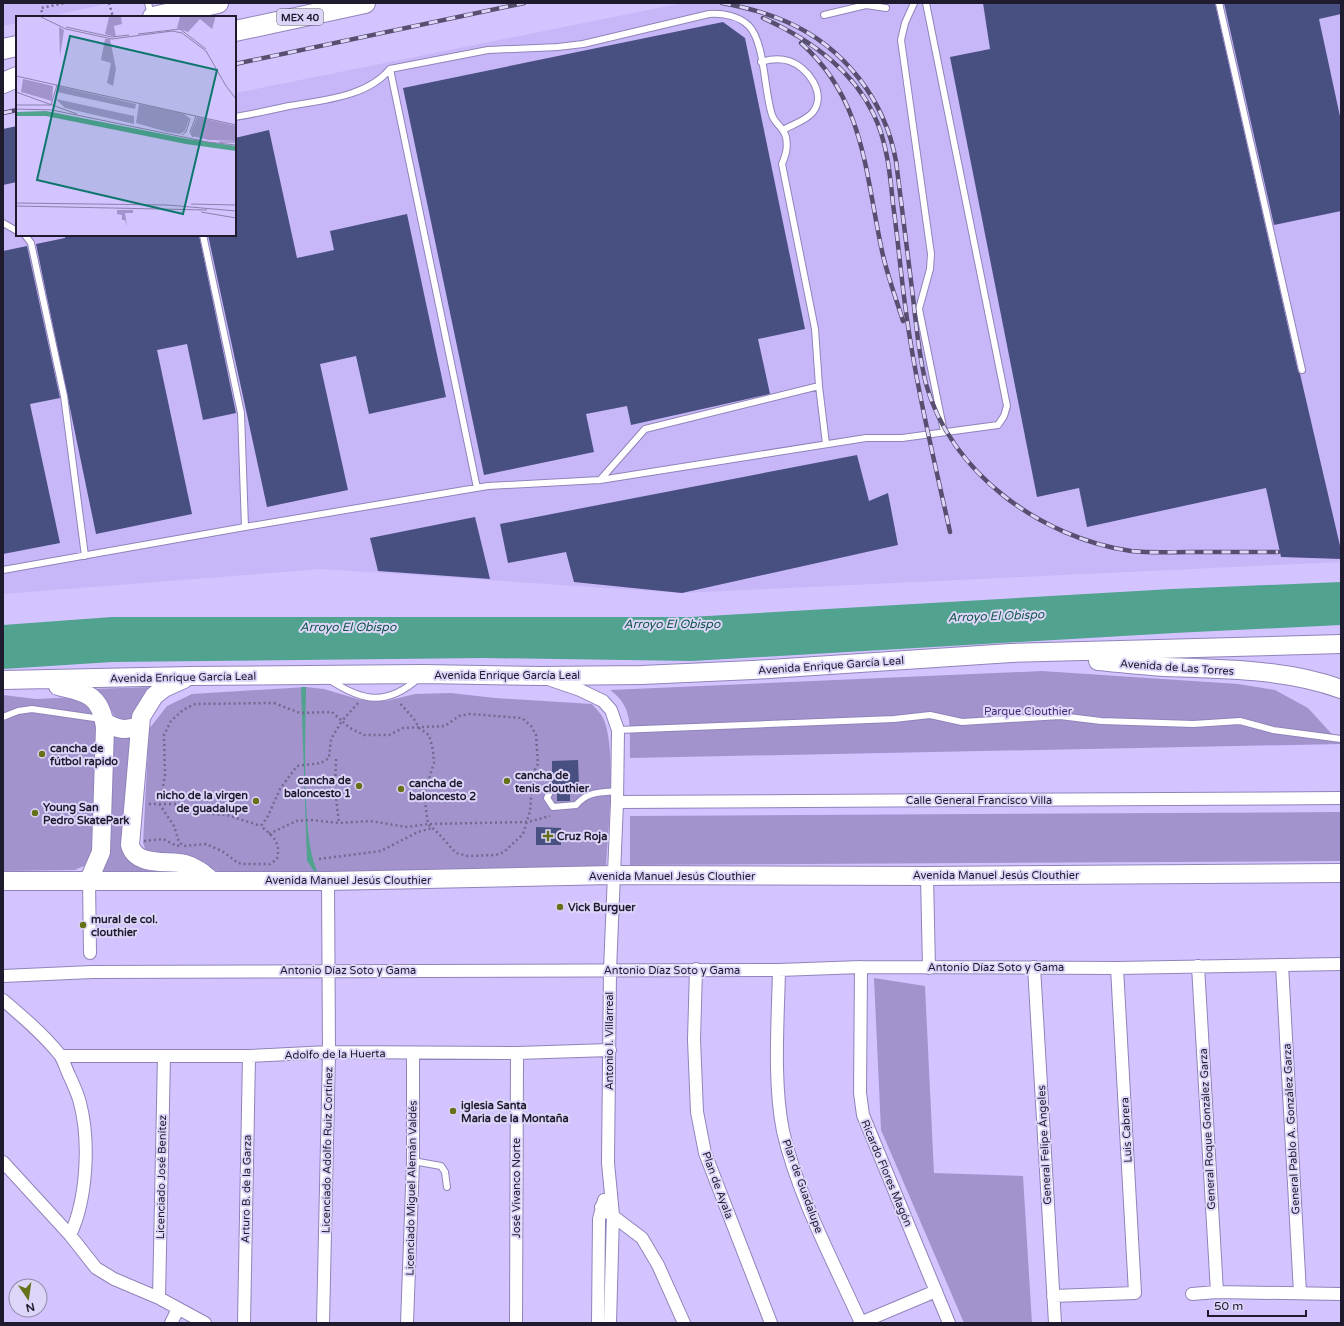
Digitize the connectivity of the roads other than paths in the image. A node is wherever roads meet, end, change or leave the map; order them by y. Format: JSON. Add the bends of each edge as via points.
{"nodes":[{"id":1,"x":148,"y":3,"type":"edge"},
{"id":2,"x":365,"y":3,"type":"edge"},
{"id":3,"x":914,"y":3,"type":"edge"},
{"id":4,"x":1219,"y":3,"type":"edge"},
{"id":5,"x":209,"y":4,"type":"edge"},
{"id":6,"x":866,"y":4,"type":"edge"},
{"id":7,"x":928,"y":5,"type":"edge"},
{"id":8,"x":174,"y":7,"type":"edge"},
{"id":9,"x":886,"y":8,"type":"dead end"},
{"id":10,"x":824,"y":14,"type":"dead end"},
{"id":11,"x":152,"y":16,"type":"edge"},
{"id":12,"x":154,"y":16,"type":"edge"},
{"id":13,"x":236,"y":31,"type":"edge"},
{"id":14,"x":16,"y":46,"type":"edge"},
{"id":15,"x":3,"y":48,"type":"edge"},
{"id":16,"x":761,"y":62,"type":"junction"},
{"id":17,"x":390,"y":69,"type":"junction"},
{"id":18,"x":16,"y":76,"type":"edge"},
{"id":19,"x":16,"y":76,"type":"edge"},
{"id":20,"x":3,"y":77,"type":"edge"},
{"id":21,"x":3,"y":83,"type":"edge"},
{"id":22,"x":236,"y":117,"type":"edge"},
{"id":23,"x":784,"y":130,"type":"junction"},
{"id":24,"x":3,"y":223,"type":"edge"},
{"id":25,"x":16,"y":230,"type":"edge"},
{"id":26,"x":26,"y":236,"type":"edge"},
{"id":27,"x":203,"y":236,"type":"edge"},
{"id":28,"x":1302,"y":370,"type":"dead end"},
{"id":29,"x":819,"y":386,"type":"junction"},
{"id":30,"x":944,"y":432,"type":"junction"},
{"id":31,"x":826,"y":444,"type":"junction"},
{"id":32,"x":600,"y":480,"type":"junction"},
{"id":33,"x":478,"y":488,"type":"junction"},
{"id":34,"x":245,"y":526,"type":"junction"},
{"id":35,"x":85,"y":556,"type":"junction"},
{"id":36,"x":3,"y":570,"type":"edge"},
{"id":37,"x":1341,"y":644,"type":"edge"},
{"id":38,"x":1011,"y":654,"type":"junction"},
{"id":39,"x":423,"y":674,"type":"junction"},
{"id":40,"x":190,"y":676,"type":"junction"},
{"id":41,"x":324,"y":676,"type":"junction"},
{"id":42,"x":540,"y":676,"type":"junction"},
{"id":43,"x":3,"y":680,"type":"edge"},
{"id":44,"x":43,"y":680,"type":"junction"},
{"id":45,"x":1341,"y":689,"type":"edge"},
{"id":46,"x":3,"y":717,"type":"edge"},
{"id":47,"x":104,"y":720,"type":"junction"},
{"id":48,"x":140,"y":725,"type":"junction"},
{"id":49,"x":618,"y":730,"type":"junction"},
{"id":50,"x":1341,"y":739,"type":"edge"},
{"id":51,"x":551,"y":790,"type":"dead end"},
{"id":52,"x":617,"y":796,"type":"junction"},
{"id":53,"x":1341,"y":798,"type":"edge"},
{"id":54,"x":1341,"y":872,"type":"edge"},
{"id":55,"x":613,"y":875,"type":"junction"},
{"id":56,"x":927,"y":876,"type":"junction"},
{"id":57,"x":89,"y":880,"type":"junction"},
{"id":58,"x":211,"y":880,"type":"junction"},
{"id":59,"x":3,"y":881,"type":"edge"},
{"id":60,"x":328,"y":881,"type":"junction"},
{"id":61,"x":90,"y":953,"type":"dead end"},
{"id":62,"x":1341,"y":964,"type":"edge"},
{"id":63,"x":1282,"y":965,"type":"junction"},
{"id":64,"x":1198,"y":966,"type":"junction"},
{"id":65,"x":861,"y":967,"type":"junction"},
{"id":66,"x":929,"y":968,"type":"junction"},
{"id":67,"x":1034,"y":968,"type":"junction"},
{"id":68,"x":1117,"y":968,"type":"junction"},
{"id":69,"x":696,"y":969,"type":"junction"},
{"id":70,"x":329,"y":970,"type":"junction"},
{"id":71,"x":610,"y":970,"type":"junction"},
{"id":72,"x":779,"y":970,"type":"junction"},
{"id":73,"x":3,"y":976,"type":"edge"},
{"id":74,"x":3,"y":1000,"type":"edge"},
{"id":75,"x":610,"y":1050,"type":"junction"},
{"id":76,"x":329,"y":1052,"type":"junction"},
{"id":77,"x":413,"y":1053,"type":"junction"},
{"id":78,"x":517,"y":1053,"type":"junction"},
{"id":79,"x":61,"y":1056,"type":"junction"},
{"id":80,"x":164,"y":1056,"type":"junction"},
{"id":81,"x":249,"y":1056,"type":"junction"},
{"id":82,"x":413,"y":1161,"type":"junction"},
{"id":83,"x":3,"y":1162,"type":"edge"},
{"id":84,"x":447,"y":1187,"type":"dead end"},
{"id":85,"x":609,"y":1190,"type":"junction"},
{"id":86,"x":601,"y":1206,"type":"junction"},
{"id":87,"x":613,"y":1216,"type":"junction"},
{"id":88,"x":70,"y":1235,"type":"junction"},
{"id":89,"x":936,"y":1291,"type":"junction"},
{"id":90,"x":1217,"y":1292,"type":"junction"},
{"id":91,"x":1192,"y":1294,"type":"dead end"},
{"id":92,"x":1300,"y":1294,"type":"junction"},
{"id":93,"x":1341,"y":1294,"type":"edge"},
{"id":94,"x":1053,"y":1296,"type":"junction"},
{"id":95,"x":159,"y":1298,"type":"junction"},
{"id":96,"x":178,"y":1309,"type":"junction"},
{"id":97,"x":171,"y":1323,"type":"edge"},
{"id":98,"x":205,"y":1323,"type":"edge"},
{"id":99,"x":244,"y":1323,"type":"edge"},
{"id":100,"x":323,"y":1323,"type":"edge"},
{"id":101,"x":407,"y":1323,"type":"edge"},
{"id":102,"x":516,"y":1323,"type":"edge"},
{"id":103,"x":598,"y":1323,"type":"edge"},
{"id":104,"x":610,"y":1323,"type":"edge"},
{"id":105,"x":684,"y":1323,"type":"edge"},
{"id":106,"x":770,"y":1323,"type":"edge"},
{"id":107,"x":860,"y":1323,"type":"edge"},
{"id":108,"x":949,"y":1323,"type":"edge"},
{"id":109,"x":1055,"y":1323,"type":"edge"}],
"edges":[{"from":1,"to":11,"type":"lane"},
{"from":2,"to":13,"type":"main road","number":"MEX 40"},
{"from":3,"to":30,"type":"lane","via":[[904,23],[901,40],[931,254],[930,269],[919,309]]},
{"from":4,"to":28,"type":"lane"},
{"from":5,"to":8,"type":"main road"},
{"from":6,"to":9,"type":"lane"},
{"from":6,"to":10,"type":"lane"},
{"from":7,"to":30,"type":"lane","via":[[1007,406],[998,425]]},
{"from":8,"to":12,"type":"main road"},
{"from":14,"to":15,"type":"main road"},
{"from":16,"to":17,"type":"lane","via":[[758,42],[749,26],[730,16],[718,14],[577,45],[488,50]]},
{"from":16,"to":23,"type":"lane","via":[[772,115]]},
{"from":16,"to":23,"type":"lane","via":[[778,59],[795,64],[810,77],[819,94],[812,114]]},
{"from":17,"to":22,"type":"lane","via":[[384,77],[342,97]]},
{"from":17,"to":33,"type":"lane"},
{"from":18,"to":20,"type":"main road"},
{"from":19,"to":21,"type":"main road"},
{"from":23,"to":29,"type":"lane","via":[[787,153],[782,164],[815,329]]},
{"from":24,"to":25,"type":"lane"},
{"from":26,"to":35,"type":"lane","via":[[31,242],[64,396]]},
{"from":27,"to":34,"type":"lane","via":[[241,413]]},
{"from":29,"to":31,"type":"lane"},
{"from":29,"to":32,"type":"lane","via":[[645,429]]},
{"from":30,"to":31,"type":"lane"},
{"from":31,"to":32,"type":"lane"},
{"from":32,"to":33,"type":"lane"},
{"from":33,"to":34,"type":"lane"},
{"from":34,"to":35,"type":"lane"},
{"from":35,"to":36,"type":"lane"},
{"from":37,"to":38,"type":"street"},
{"from":38,"to":42,"type":"street","name":"Avenida Enrique García Leal","via":[[753,670]]},
{"from":38,"to":45,"type":"street","name":"Avenida de Las Torres","via":[[1218,668],[1300,677]]},
{"from":39,"to":41,"type":"street","name":"Avenida Enrique García Leal"},
{"from":39,"to":41,"type":"lane","via":[[404,690],[394,695],[376,698],[346,689]]},
{"from":39,"to":42,"type":"street","name":"Avenida Enrique García Leal"},
{"from":40,"to":41,"type":"street","name":"Avenida Enrique García Leal"},
{"from":40,"to":44,"type":"street","name":"Avenida Enrique García Leal"},
{"from":40,"to":48,"type":"street","via":[[164,688],[154,696],[146,707]]},
{"from":42,"to":49,"type":"street","name":"Antonio I. Villarreal","via":[[603,701],[611,710]]},
{"from":43,"to":44,"type":"street","name":"Avenida Enrique García Leal"},
{"from":44,"to":47,"type":"street","via":[[83,692],[93,698],[100,707]]},
{"from":46,"to":47,"type":"lane","via":[[32,709]]},
{"from":47,"to":48,"type":"street","via":[[125,730]]},
{"from":47,"to":57,"type":"street","via":[[101,852]]},
{"from":48,"to":58,"type":"street","via":[[132,851],[143,860],[186,865],[200,871]]},
{"from":49,"to":50,"type":"lane","via":[[894,719],[930,715],[962,722],[1060,716],[1101,721],[1193,724],[1240,721],[1273,730]]},
{"from":49,"to":52,"type":"street","name":"Antonio I. Villarreal"},
{"from":51,"to":52,"type":"lane","via":[[547,798],[552,807],[576,805],[583,797],[593,793]]},
{"from":52,"to":53,"type":"street","name":"Calle General Francisco Villa"},
{"from":52,"to":55,"type":"street","name":"Antonio I. Villarreal"},
{"from":54,"to":56,"type":"street","name":"Avenida Manuel Jesús Clouthier"},
{"from":55,"to":56,"type":"street","name":"Avenida Manuel Jesús Clouthier"},
{"from":55,"to":60,"type":"street","name":"Avenida Manuel Jesús Clouthier"},
{"from":55,"to":71,"type":"street","name":"Antonio I. Villarreal"},
{"from":56,"to":66,"type":"street"},
{"from":57,"to":58,"type":"street","name":"Avenida Manuel Jesús Clouthier"},
{"from":57,"to":59,"type":"street","name":"Avenida Manuel Jesús Clouthier"},
{"from":57,"to":61,"type":"street"},
{"from":58,"to":60,"type":"street","name":"Avenida Manuel Jesús Clouthier"},
{"from":60,"to":70,"type":"street","name":"Licenciado Adolfo Ruiz Cortínez"},
{"from":62,"to":63,"type":"street","name":"Antonio Díaz Soto y Gama"},
{"from":63,"to":64,"type":"street","name":"Antonio Díaz Soto y Gama"},
{"from":63,"to":92,"type":"street","name":"General Pablo A. González Garza"},
{"from":64,"to":68,"type":"street","name":"Antonio Díaz Soto y Gama"},
{"from":64,"to":90,"type":"street","name":"General Roque González Garza"},
{"from":65,"to":66,"type":"street","name":"Antonio Díaz Soto y Gama"},
{"from":65,"to":72,"type":"street","name":"Antonio Díaz Soto y Gama"},
{"from":65,"to":89,"type":"street","name":"Ricardo Flores Magón","via":[[860,1093],[863,1115]]},
{"from":66,"to":67,"type":"street","name":"Antonio Díaz Soto y Gama"},
{"from":67,"to":68,"type":"street","name":"Antonio Díaz Soto y Gama"},
{"from":67,"to":94,"type":"street","name":"General Felipe Ángeles"},
{"from":68,"to":94,"type":"street","name":"Luis Cabrera","via":[[1135,1293]]},
{"from":69,"to":71,"type":"street","name":"Antonio Díaz Soto y Gama"},
{"from":69,"to":72,"type":"street","name":"Antonio Díaz Soto y Gama"},
{"from":69,"to":106,"type":"street","name":"Plan de Ayala","via":[[694,1040],[697,1112],[705,1153]]},
{"from":70,"to":71,"type":"street","name":"Antonio Díaz Soto y Gama"},
{"from":70,"to":73,"type":"street","name":"Antonio Díaz Soto y Gama","via":[[92,972]]},
{"from":70,"to":76,"type":"street","name":"Licenciado Adolfo Ruiz Cortínez"},
{"from":71,"to":75,"type":"street","name":"Antonio I. Villarreal"},
{"from":72,"to":107,"type":"street","name":"Plan de Guadalupe","via":[[778,1099],[783,1131],[813,1217]]},
{"from":74,"to":79,"type":"street"},
{"from":75,"to":78,"type":"street","name":"Adolfo de la Huerta"},
{"from":75,"to":85,"type":"street","name":"Antonio I. Villarreal"},
{"from":76,"to":77,"type":"street","name":"Adolfo de la Huerta"},
{"from":76,"to":81,"type":"street","name":"Adolfo de la Huerta"},
{"from":76,"to":100,"type":"street","name":"Licenciado Adolfo Ruiz Cortínez"},
{"from":77,"to":78,"type":"street","name":"Adolfo de la Huerta"},
{"from":77,"to":82,"type":"street","name":"Licenciado Miguel Alemán Valdés"},
{"from":78,"to":102,"type":"street","name":"José Vivanco Norte"},
{"from":79,"to":80,"type":"street","name":"Adolfo de la Huerta"},
{"from":79,"to":88,"type":"street","via":[[80,1103],[84,1130],[85,1163],[81,1201]]},
{"from":80,"to":81,"type":"street","name":"Adolfo de la Huerta"},
{"from":80,"to":95,"type":"street","name":"Licenciado José Benítez"},
{"from":81,"to":99,"type":"street","name":"Arturo B. de la Garza"},
{"from":82,"to":84,"type":"lane","via":[[441,1166],[445,1172]]},
{"from":82,"to":101,"type":"street","name":"Licenciado Miguel Alemán Valdés"},
{"from":83,"to":88,"type":"street"},
{"from":85,"to":86,"type":"street","name":"Antonio I. Villarreal"},
{"from":85,"to":87,"type":"street","name":"Antonio I. Villarreal"},
{"from":86,"to":87,"type":"street"},
{"from":86,"to":103,"type":"street","name":"Antonio I. Villarreal"},
{"from":87,"to":104,"type":"street","name":"Antonio I. Villarreal"},
{"from":87,"to":105,"type":"street","via":[[642,1238],[651,1251]]},
{"from":88,"to":95,"type":"street","via":[[96,1268],[114,1279]]},
{"from":89,"to":107,"type":"street"},
{"from":89,"to":108,"type":"street","name":"Ricardo Flores Magón"},
{"from":90,"to":91,"type":"street"},
{"from":90,"to":92,"type":"street"},
{"from":92,"to":93,"type":"street"},
{"from":94,"to":109,"type":"street","name":"General Felipe Ángeles"},
{"from":95,"to":96,"type":"street"},
{"from":96,"to":97,"type":"street"},
{"from":96,"to":98,"type":"street"}]}
